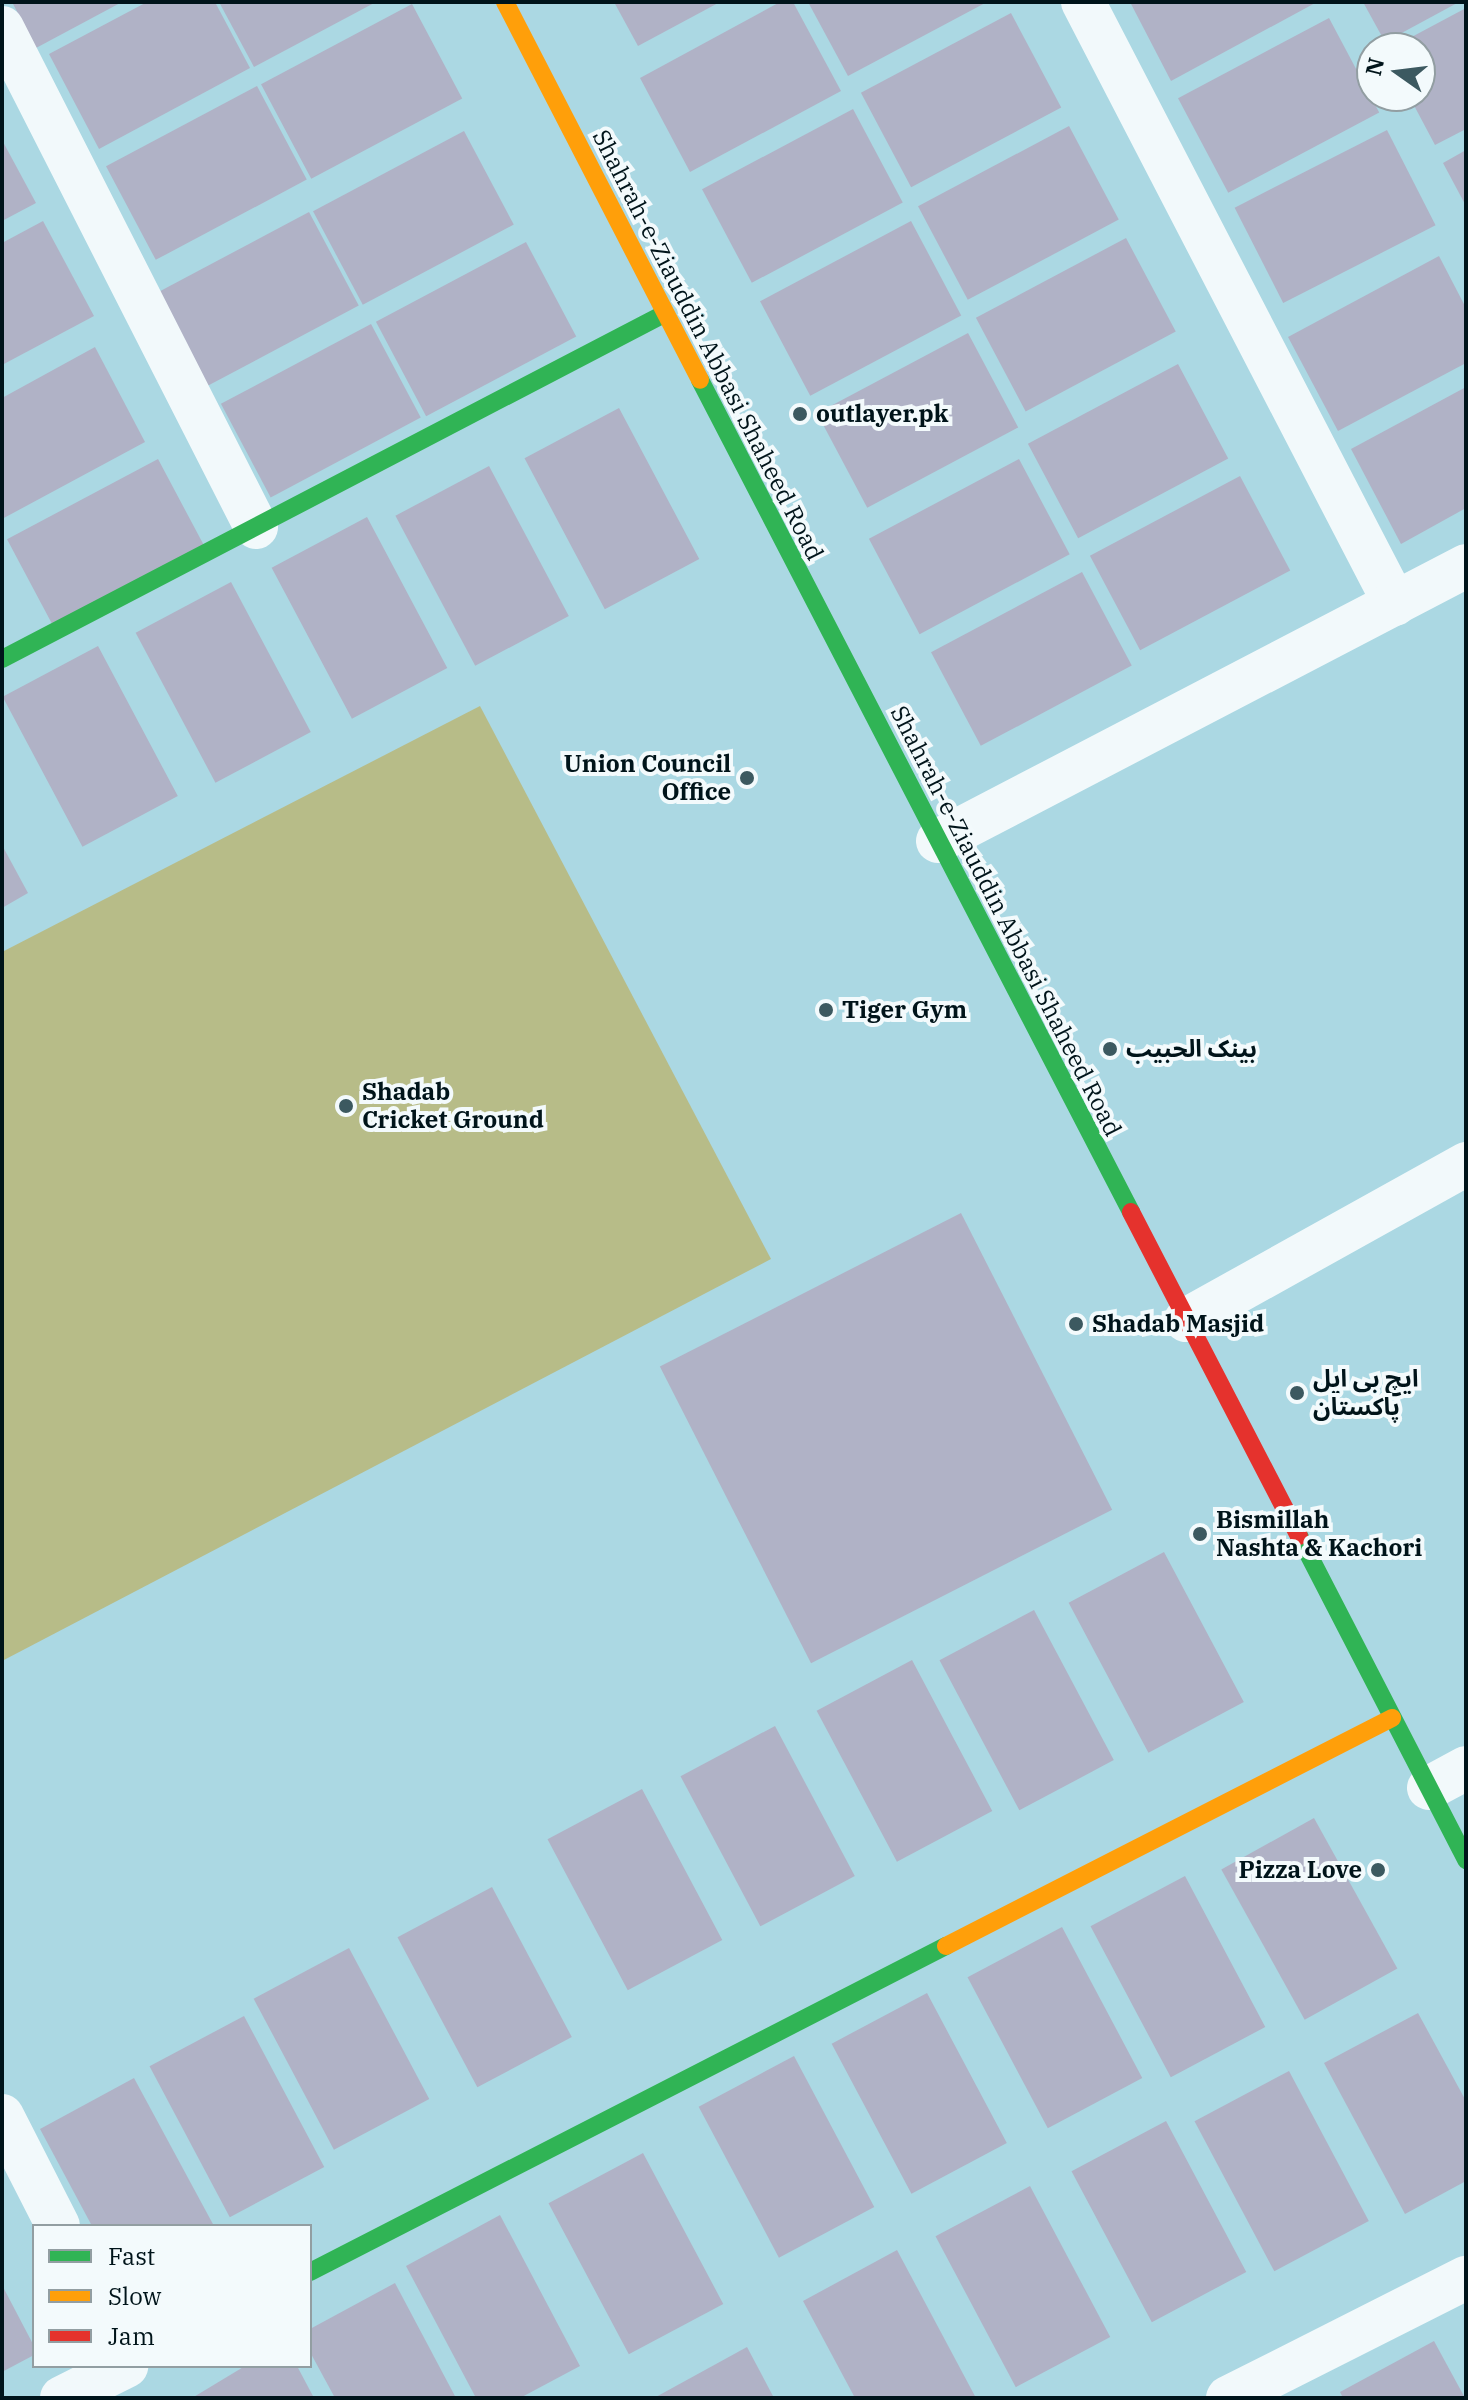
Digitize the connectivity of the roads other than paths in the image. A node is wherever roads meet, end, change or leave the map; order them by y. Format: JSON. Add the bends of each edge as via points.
{"nodes":[{"id":1,"x":505,"y":2,"type":"edge"},
{"id":2,"x":1083,"y":2,"type":"edge"},
{"id":3,"x":2,"y":28,"type":"edge"},
{"id":4,"x":664,"y":314,"type":"junction"},
{"id":5,"x":256,"y":527,"type":"junction"},
{"id":6,"x":1466,"y":566,"type":"edge"},
{"id":7,"x":1395,"y":604,"type":"junction"},
{"id":8,"x":2,"y":659,"type":"edge"},
{"id":9,"x":938,"y":841,"type":"junction"},
{"id":10,"x":1466,"y":1164,"type":"edge"},
{"id":11,"x":1186,"y":1320,"type":"junction"},
{"id":12,"x":1392,"y":1718,"type":"junction"},
{"id":13,"x":1447,"y":1778,"type":"edge"},
{"id":14,"x":1466,"y":1860,"type":"edge"},
{"id":15,"x":2,"y":2116,"type":"edge"},
{"id":16,"x":57,"y":2224,"type":"edge"},
{"id":17,"x":312,"y":2271,"type":"edge"},
{"id":18,"x":1466,"y":2278,"type":"edge"},
{"id":19,"x":124,"y":2368,"type":"edge"},
{"id":20,"x":129,"y":2368,"type":"edge"},
{"id":21,"x":62,"y":2398,"type":"edge"},
{"id":22,"x":147,"y":2398,"type":"edge"},
{"id":23,"x":1228,"y":2398,"type":"edge"}],
"edges":[{"from":1,"to":4,"type":"street","name":"Shahrah-e-Ziauddin Abbasi Shaheed Road"},
{"from":2,"to":7,"type":"street"},
{"from":3,"to":5,"type":"street"},
{"from":4,"to":5,"type":"street"},
{"from":4,"to":9,"type":"street","name":"Shahrah-e-Ziauddin Abbasi Shaheed Road"},
{"from":5,"to":8,"type":"street"},
{"from":6,"to":7,"type":"street"},
{"from":7,"to":9,"type":"street"},
{"from":9,"to":11,"type":"street","name":"Shahrah-e-Ziauddin Abbasi Shaheed Road"},
{"from":10,"to":11,"type":"street"},
{"from":11,"to":12,"type":"street","name":"Shahrah-e-Ziauddin Abbasi Shaheed Road"},
{"from":12,"to":13,"type":"street","name":"Shahrah-e-Ziauddin Abbasi Shaheed Road"},
{"from":12,"to":17,"type":"street"},
{"from":13,"to":14,"type":"street","name":"Shahrah-e-Ziauddin Abbasi Shaheed Road"},
{"from":15,"to":16,"type":"street"},
{"from":18,"to":23,"type":"street"},
{"from":19,"to":21,"type":"street"},
{"from":20,"to":22,"type":"street"}]}
